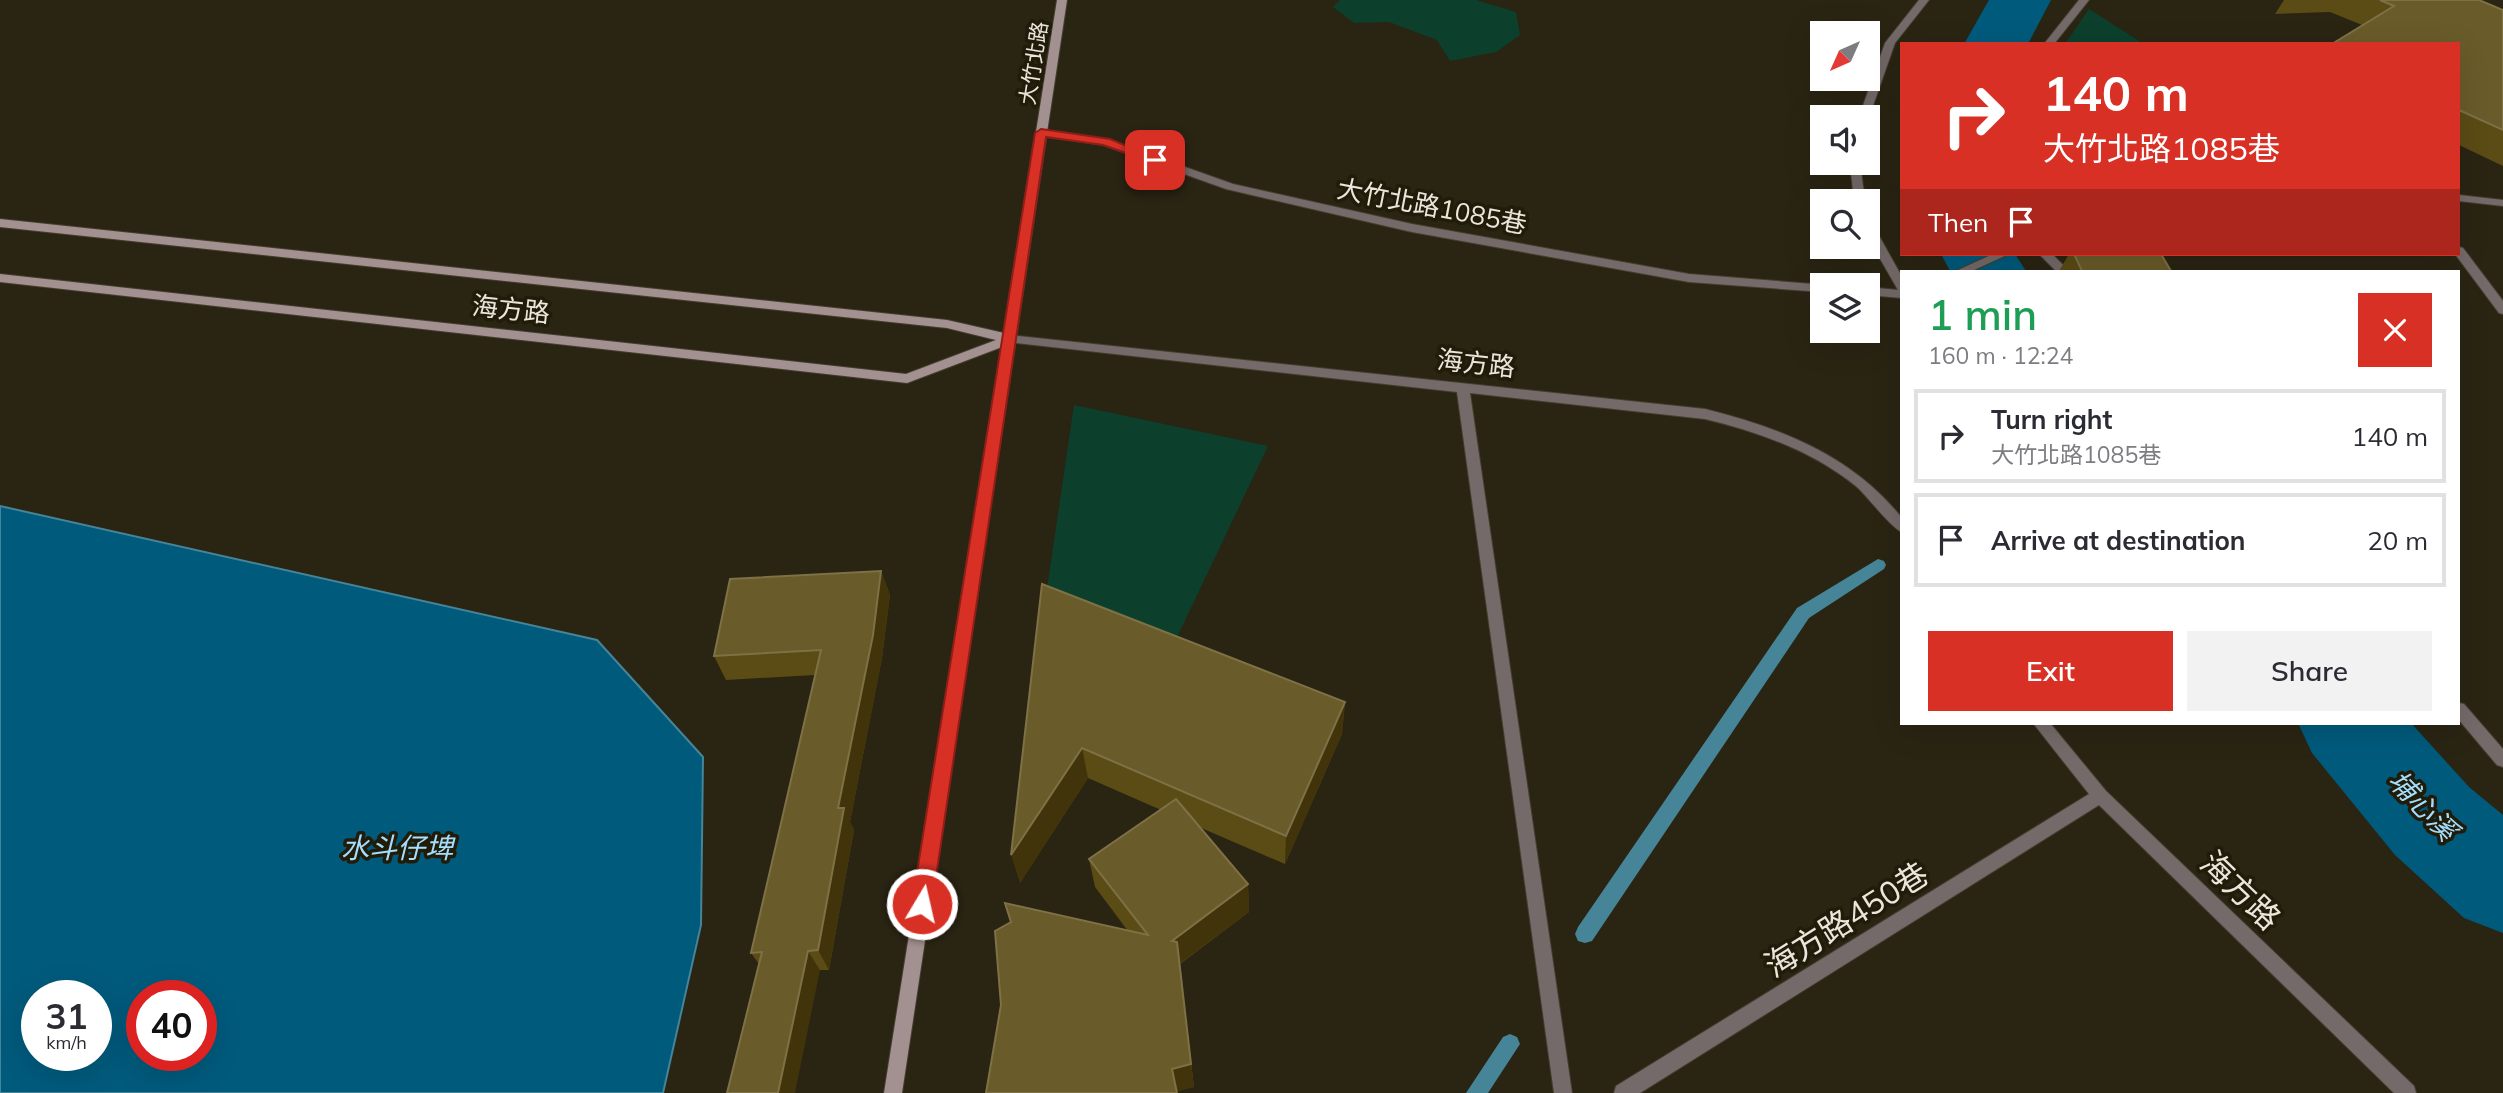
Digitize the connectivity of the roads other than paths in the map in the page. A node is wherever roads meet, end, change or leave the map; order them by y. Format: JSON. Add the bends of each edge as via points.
{"nodes":[{"id":1,"x":1062,"y":0,"type":"edge"},
{"id":2,"x":1924,"y":0,"type":"edge"},
{"id":3,"x":2084,"y":0,"type":"edge"},
{"id":4,"x":2051,"y":42,"type":"edge"},
{"id":5,"x":1868,"y":105,"type":"edge"},
{"id":6,"x":1041,"y":133,"type":"junction"},
{"id":7,"x":2460,"y":198,"type":"edge"},
{"id":8,"x":2503,"y":203,"type":"edge"},
{"id":9,"x":0,"y":223,"type":"edge"},
{"id":10,"x":1880,"y":248,"type":"edge"},
{"id":11,"x":2460,"y":252,"type":"edge"},
{"id":12,"x":1998,"y":256,"type":"edge"},
{"id":13,"x":2047,"y":256,"type":"edge"},
{"id":14,"x":1964,"y":270,"type":"edge"},
{"id":15,"x":2062,"y":270,"type":"edge"},
{"id":16,"x":0,"y":278,"type":"edge"},
{"id":17,"x":1900,"y":283,"type":"edge"},
{"id":18,"x":1810,"y":287,"type":"edge"},
{"id":19,"x":1880,"y":293,"type":"edge"},
{"id":20,"x":1900,"y":294,"type":"edge"},
{"id":21,"x":2503,"y":310,"type":"edge"},
{"id":22,"x":1010,"y":339,"type":"junction"},
{"id":23,"x":1463,"y":387,"type":"junction"},
{"id":24,"x":1900,"y":525,"type":"edge"},
{"id":25,"x":2460,"y":710,"type":"edge"},
{"id":26,"x":2043,"y":725,"type":"edge"},
{"id":27,"x":2503,"y":760,"type":"edge"},
{"id":28,"x":2100,"y":796,"type":"junction"},
{"id":29,"x":892,"y":1093,"type":"edge"},
{"id":30,"x":1563,"y":1093,"type":"edge"},
{"id":31,"x":1623,"y":1093,"type":"edge"},
{"id":32,"x":2407,"y":1093,"type":"edge"}],
"edges":[{"from":1,"to":6,"type":"street","name":"大竹北路"},
{"from":2,"to":5,"type":"street","via":[[1890,43]]},
{"from":3,"to":4,"type":"street"},
{"from":6,"to":18,"type":"street","name":"大竹北路1085巷","via":[[1105,142],[1230,187],[1412,228],[1689,278]]},
{"from":6,"to":22,"type":"street","name":"大竹北路"},
{"from":7,"to":8,"type":"street"},
{"from":9,"to":22,"type":"street","name":"海方路","via":[[947,324]]},
{"from":10,"to":17,"type":"street"},
{"from":11,"to":21,"type":"street"},
{"from":12,"to":14,"type":"street"},
{"from":13,"to":15,"type":"street"},
{"from":16,"to":22,"type":"street","name":"海方路","via":[[907,379]]},
{"from":19,"to":20,"type":"street"},
{"from":22,"to":23,"type":"street","name":"海方路"},
{"from":22,"to":29,"type":"street","name":"大竹北路"},
{"from":23,"to":24,"type":"street","name":"海方路","via":[[1705,414],[1753,425],[1802,444],[1848,471]]},
{"from":23,"to":30,"type":"street"},
{"from":25,"to":27,"type":"street"},
{"from":26,"to":28,"type":"street","name":"海方路"},
{"from":28,"to":31,"type":"street","name":"海方路450巷"},
{"from":28,"to":32,"type":"street","name":"海方路"}]}
